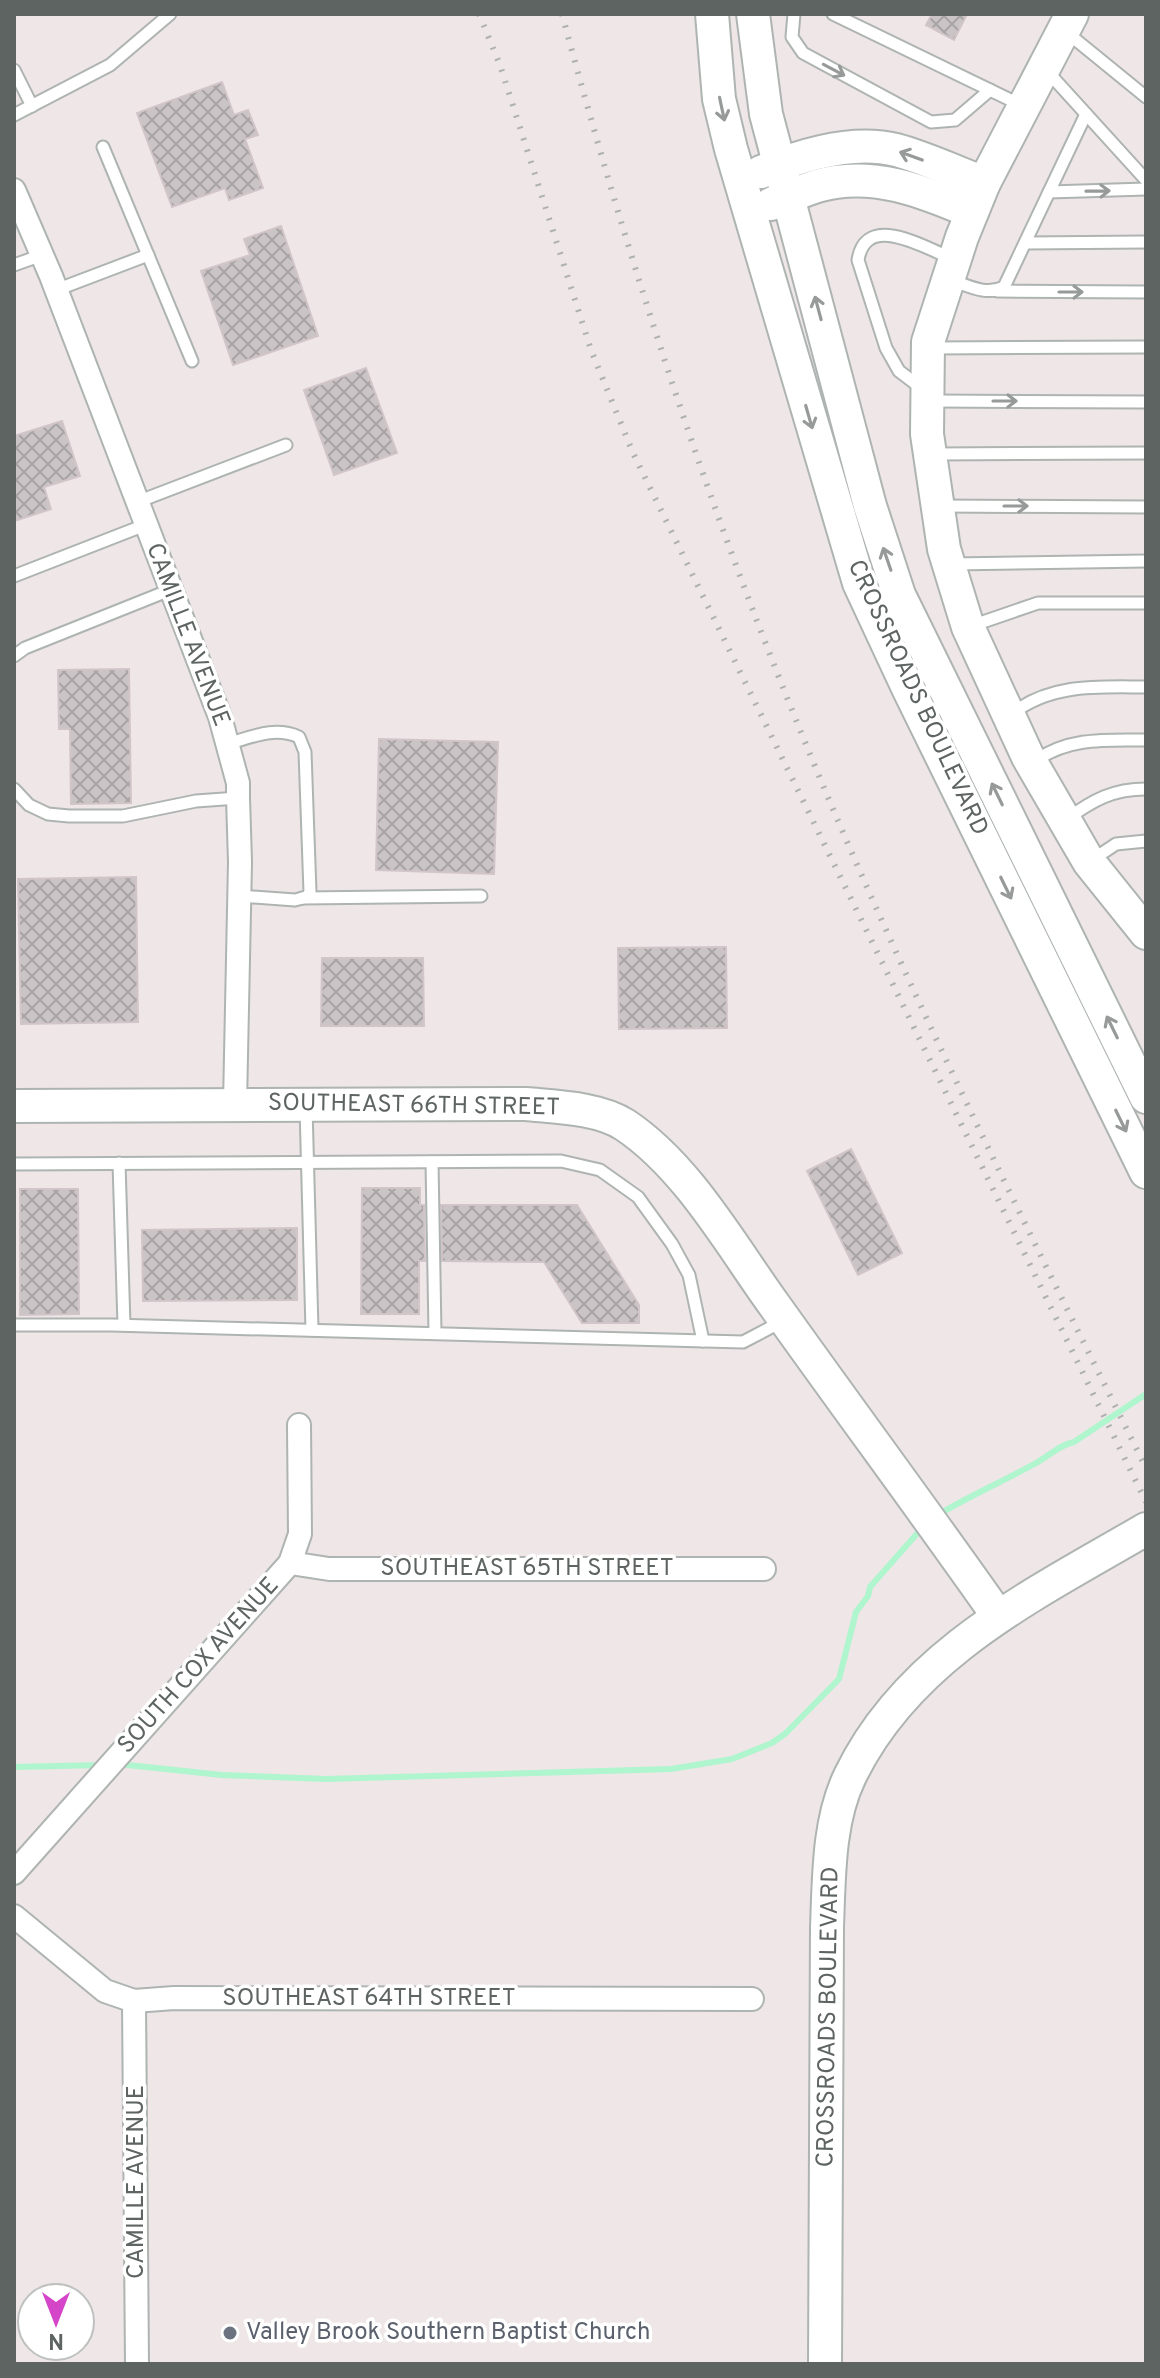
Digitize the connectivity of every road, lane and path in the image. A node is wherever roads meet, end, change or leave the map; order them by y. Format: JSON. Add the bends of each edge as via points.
{"nodes":[{"id":1,"x":170,"y":14,"type":"edge"},
{"id":2,"x":712,"y":14,"type":"edge"},
{"id":3,"x":753,"y":14,"type":"edge"},
{"id":4,"x":794,"y":14,"type":"edge"},
{"id":5,"x":833,"y":14,"type":"edge"},
{"id":6,"x":1068,"y":22,"type":"edge"},
{"id":7,"x":1046,"y":69,"type":"junction"},
{"id":8,"x":14,"y":70,"type":"edge"},
{"id":9,"x":990,"y":90,"type":"junction"},
{"id":10,"x":1146,"y":97,"type":"edge"},
{"id":11,"x":32,"y":106,"type":"junction"},
{"id":12,"x":1025,"y":107,"type":"junction"},
{"id":13,"x":1086,"y":114,"type":"junction"},
{"id":14,"x":14,"y":115,"type":"edge"},
{"id":15,"x":103,"y":147,"type":"dead end"},
{"id":16,"x":780,"y":164,"type":"junction"},
{"id":17,"x":1146,"y":180,"type":"edge"},
{"id":18,"x":740,"y":181,"type":"junction"},
{"id":19,"x":1146,"y":189,"type":"edge"},
{"id":20,"x":14,"y":190,"type":"edge"},
{"id":21,"x":1049,"y":192,"type":"junction"},
{"id":22,"x":789,"y":197,"type":"junction"},
{"id":23,"x":978,"y":197,"type":"junction"},
{"id":24,"x":749,"y":213,"type":"junction"},
{"id":25,"x":1146,"y":242,"type":"edge"},
{"id":26,"x":1025,"y":243,"type":"junction"},
{"id":27,"x":42,"y":255,"type":"junction"},
{"id":28,"x":148,"y":255,"type":"junction"},
{"id":29,"x":14,"y":265,"type":"edge"},
{"id":30,"x":951,"y":270,"type":"junction"},
{"id":31,"x":56,"y":290,"type":"junction"},
{"id":32,"x":996,"y":291,"type":"junction"},
{"id":33,"x":1146,"y":292,"type":"edge"},
{"id":34,"x":1146,"y":347,"type":"edge"},
{"id":35,"x":928,"y":348,"type":"junction"},
{"id":36,"x":192,"y":361,"type":"dead end"},
{"id":37,"x":927,"y":397,"type":"junction"},
{"id":38,"x":1146,"y":402,"type":"edge"},
{"id":39,"x":286,"y":445,"type":"dead end"},
{"id":40,"x":1146,"y":453,"type":"edge"},
{"id":41,"x":930,"y":454,"type":"junction"},
{"id":42,"x":137,"y":502,"type":"junction"},
{"id":43,"x":938,"y":506,"type":"junction"},
{"id":44,"x":1146,"y":507,"type":"edge"},
{"id":45,"x":145,"y":525,"type":"junction"},
{"id":46,"x":1146,"y":561,"type":"edge"},
{"id":47,"x":949,"y":564,"type":"junction"},
{"id":48,"x":14,"y":576,"type":"edge"},
{"id":49,"x":170,"y":590,"type":"junction"},
{"id":50,"x":1146,"y":603,"type":"edge"},
{"id":51,"x":968,"y":627,"type":"junction"},
{"id":52,"x":14,"y":656,"type":"edge"},
{"id":53,"x":1146,"y":687,"type":"edge"},
{"id":54,"x":1009,"y":716,"type":"junction"},
{"id":55,"x":1146,"y":740,"type":"edge"},
{"id":56,"x":227,"y":744,"type":"junction"},
{"id":57,"x":1031,"y":763,"type":"junction"},
{"id":58,"x":14,"y":789,"type":"edge"},
{"id":59,"x":1146,"y":789,"type":"edge"},
{"id":60,"x":238,"y":798,"type":"junction"},
{"id":61,"x":1065,"y":820,"type":"junction"},
{"id":62,"x":1146,"y":841,"type":"edge"},
{"id":63,"x":1089,"y":862,"type":"junction"},
{"id":64,"x":239,"y":896,"type":"junction"},
{"id":65,"x":481,"y":896,"type":"dead end"},
{"id":66,"x":302,"y":898,"type":"junction"},
{"id":67,"x":1138,"y":918,"type":"edge"},
{"id":68,"x":1146,"y":1097,"type":"edge"},
{"id":69,"x":235,"y":1104,"type":"junction"},
{"id":70,"x":306,"y":1104,"type":"junction"},
{"id":71,"x":14,"y":1106,"type":"edge"},
{"id":72,"x":306,"y":1162,"type":"junction"},
{"id":73,"x":432,"y":1162,"type":"junction"},
{"id":74,"x":119,"y":1163,"type":"junction"},
{"id":75,"x":14,"y":1164,"type":"edge"},
{"id":76,"x":1146,"y":1172,"type":"edge"},
{"id":77,"x":785,"y":1320,"type":"junction"},
{"id":78,"x":14,"y":1325,"type":"edge"},
{"id":79,"x":124,"y":1325,"type":"junction"},
{"id":80,"x":312,"y":1330,"type":"junction"},
{"id":81,"x":435,"y":1333,"type":"junction"},
{"id":82,"x":703,"y":1341,"type":"junction"},
{"id":83,"x":299,"y":1425,"type":"dead end"},
{"id":84,"x":1146,"y":1529,"type":"edge"},
{"id":85,"x":290,"y":1563,"type":"junction"},
{"id":86,"x":764,"y":1569,"type":"dead end"},
{"id":87,"x":998,"y":1616,"type":"junction"},
{"id":88,"x":14,"y":1873,"type":"edge"},
{"id":89,"x":14,"y":1916,"type":"edge"},
{"id":90,"x":752,"y":1999,"type":"dead end"},
{"id":91,"x":134,"y":2001,"type":"junction"},
{"id":92,"x":137,"y":2364,"type":"edge"},
{"id":93,"x":825,"y":2364,"type":"edge"}],
"edges":[{"from":1,"to":11,"type":"lane","via":[[110,65]]},
{"from":2,"to":18,"type":"main road","name":"CROSSROADS BOULEVARD","one_way":true,"via":[[719,99]]},
{"from":3,"to":16,"type":"main road","name":"CROSSROADS BOULEVARD","via":[[766,114]]},
{"from":4,"to":9,"type":"lane","one_way":true,"via":[[792,37],[803,53],[931,122],[955,120]]},
{"from":5,"to":9,"type":"lane"},
{"from":6,"to":7,"type":"main road"},
{"from":6,"to":10,"type":"lane"},
{"from":7,"to":12,"type":"main road"},
{"from":7,"to":13,"type":"lane"},
{"from":8,"to":11,"type":"lane"},
{"from":9,"to":12,"type":"lane"},
{"from":11,"to":14,"type":"lane"},
{"from":12,"to":23,"type":"main road"},
{"from":13,"to":17,"type":"lane"},
{"from":13,"to":21,"type":"lane"},
{"from":15,"to":28,"type":"lane"},
{"from":16,"to":18,"type":"main road"},
{"from":16,"to":22,"type":"main road","name":"CROSSROADS BOULEVARD"},
{"from":23,"to":16,"type":"main road","one_way":true,"via":[[894,150],[854,148]]},
{"from":18,"to":24,"type":"main road","name":"CROSSROADS BOULEVARD"},
{"from":21,"to":19,"type":"lane","one_way":true},
{"from":20,"to":27,"type":"street","name":"CAMILLE AVENUE"},
{"from":21,"to":26,"type":"lane"},
{"from":22,"to":23,"type":"main road","via":[[849,181]]},
{"from":22,"to":24,"type":"main road"},
{"from":68,"to":22,"type":"main road","name":"CROSSROADS BOULEVARD","one_way":true,"via":[[899,595],[870,506]]},
{"from":23,"to":30,"type":"main road"},
{"from":24,"to":76,"type":"main road","name":"CROSSROADS BOULEVARD","one_way":true,"via":[[859,583]]},
{"from":25,"to":26,"type":"lane"},
{"from":26,"to":32,"type":"lane","via":[[1004,287]]},
{"from":27,"to":29,"type":"lane"},
{"from":27,"to":31,"type":"street","name":"CAMILLE AVENUE"},
{"from":28,"to":31,"type":"lane"},
{"from":28,"to":36,"type":"lane"},
{"from":30,"to":32,"type":"lane","via":[[984,291]]},
{"from":30,"to":35,"type":"main road"},
{"from":30,"to":37,"type":"lane","via":[[896,236],[878,235],[860,248],[858,260],[886,348],[899,371]]},
{"from":31,"to":42,"type":"street","name":"CAMILLE AVENUE"},
{"from":32,"to":33,"type":"lane","one_way":true},
{"from":34,"to":35,"type":"lane"},
{"from":35,"to":37,"type":"main road"},
{"from":37,"to":38,"type":"lane","one_way":true},
{"from":37,"to":41,"type":"main road"},
{"from":39,"to":42,"type":"lane"},
{"from":40,"to":41,"type":"lane"},
{"from":41,"to":43,"type":"main road"},
{"from":42,"to":45,"type":"street","name":"CAMILLE AVENUE"},
{"from":43,"to":44,"type":"lane","one_way":true},
{"from":43,"to":47,"type":"main road"},
{"from":45,"to":48,"type":"lane"},
{"from":45,"to":49,"type":"street","name":"CAMILLE AVENUE"},
{"from":46,"to":47,"type":"lane"},
{"from":47,"to":51,"type":"main road"},
{"from":49,"to":52,"type":"lane"},
{"from":49,"to":56,"type":"street","name":"CAMILLE AVENUE"},
{"from":50,"to":51,"type":"lane","via":[[1038,603]]},
{"from":51,"to":54,"type":"main road"},
{"from":53,"to":54,"type":"lane","via":[[1062,690],[1040,696]]},
{"from":54,"to":57,"type":"main road"},
{"from":55,"to":57,"type":"lane","via":[[1068,743]]},
{"from":56,"to":60,"type":"street","name":"CAMILLE AVENUE"},
{"from":56,"to":66,"type":"lane","via":[[273,731],[299,737],[305,752],[310,892]]},
{"from":57,"to":61,"type":"main road"},
{"from":58,"to":60,"type":"lane","via":[[29,805],[69,816],[123,816]]},
{"from":59,"to":61,"type":"lane","via":[[1109,793]]},
{"from":60,"to":64,"type":"street","name":"CAMILLE AVENUE"},
{"from":61,"to":63,"type":"main road"},
{"from":62,"to":63,"type":"lane","via":[[1116,844]]},
{"from":63,"to":67,"type":"main road"},
{"from":64,"to":66,"type":"lane"},
{"from":64,"to":69,"type":"street","name":"CAMILLE AVENUE"},
{"from":65,"to":66,"type":"lane"},
{"from":69,"to":70,"type":"main road","name":"SOUTHEAST 66TH STREET"},
{"from":69,"to":71,"type":"main road","name":"SOUTHEAST 66TH STREET"},
{"from":70,"to":72,"type":"lane"},
{"from":70,"to":77,"type":"main road","name":"SOUTHEAST 66TH STREET","via":[[526,1104],[580,1109],[624,1124],[663,1158],[712,1214]]},
{"from":72,"to":73,"type":"lane"},
{"from":72,"to":74,"type":"lane"},
{"from":72,"to":80,"type":"lane"},
{"from":73,"to":81,"type":"lane"},
{"from":73,"to":82,"type":"lane","via":[[561,1161],[600,1170],[638,1197],[672,1244],[689,1275]]},
{"from":74,"to":75,"type":"lane"},
{"from":74,"to":79,"type":"lane"},
{"from":77,"to":82,"type":"lane","via":[[743,1342]]},
{"from":77,"to":87,"type":"main road","name":"SOUTHEAST 66TH STREET"},
{"from":78,"to":79,"type":"lane"},
{"from":79,"to":80,"type":"lane"},
{"from":80,"to":81,"type":"lane"},
{"from":81,"to":82,"type":"lane"},
{"from":83,"to":85,"type":"street","name":"SOUTH COX AVENUE","via":[[300,1534]]},
{"from":84,"to":87,"type":"main road","name":"CROSSROADS BOULEVARD"},
{"from":85,"to":86,"type":"street","name":"SOUTHEAST 65TH STREET","via":[[329,1569]]},
{"from":85,"to":88,"type":"street","name":"SOUTH COX AVENUE"},
{"from":87,"to":93,"type":"main road","name":"CROSSROADS BOULEVARD","via":[[945,1656],[878,1729],[849,1778],[837,1820],[827,1927]]},
{"from":89,"to":91,"type":"street","name":"SOUTHEAST 64TH STREET","via":[[105,1991]]},
{"from":90,"to":91,"type":"street","name":"SOUTHEAST 64TH STREET"},
{"from":91,"to":92,"type":"street","name":"CAMILLE AVENUE"}]}
